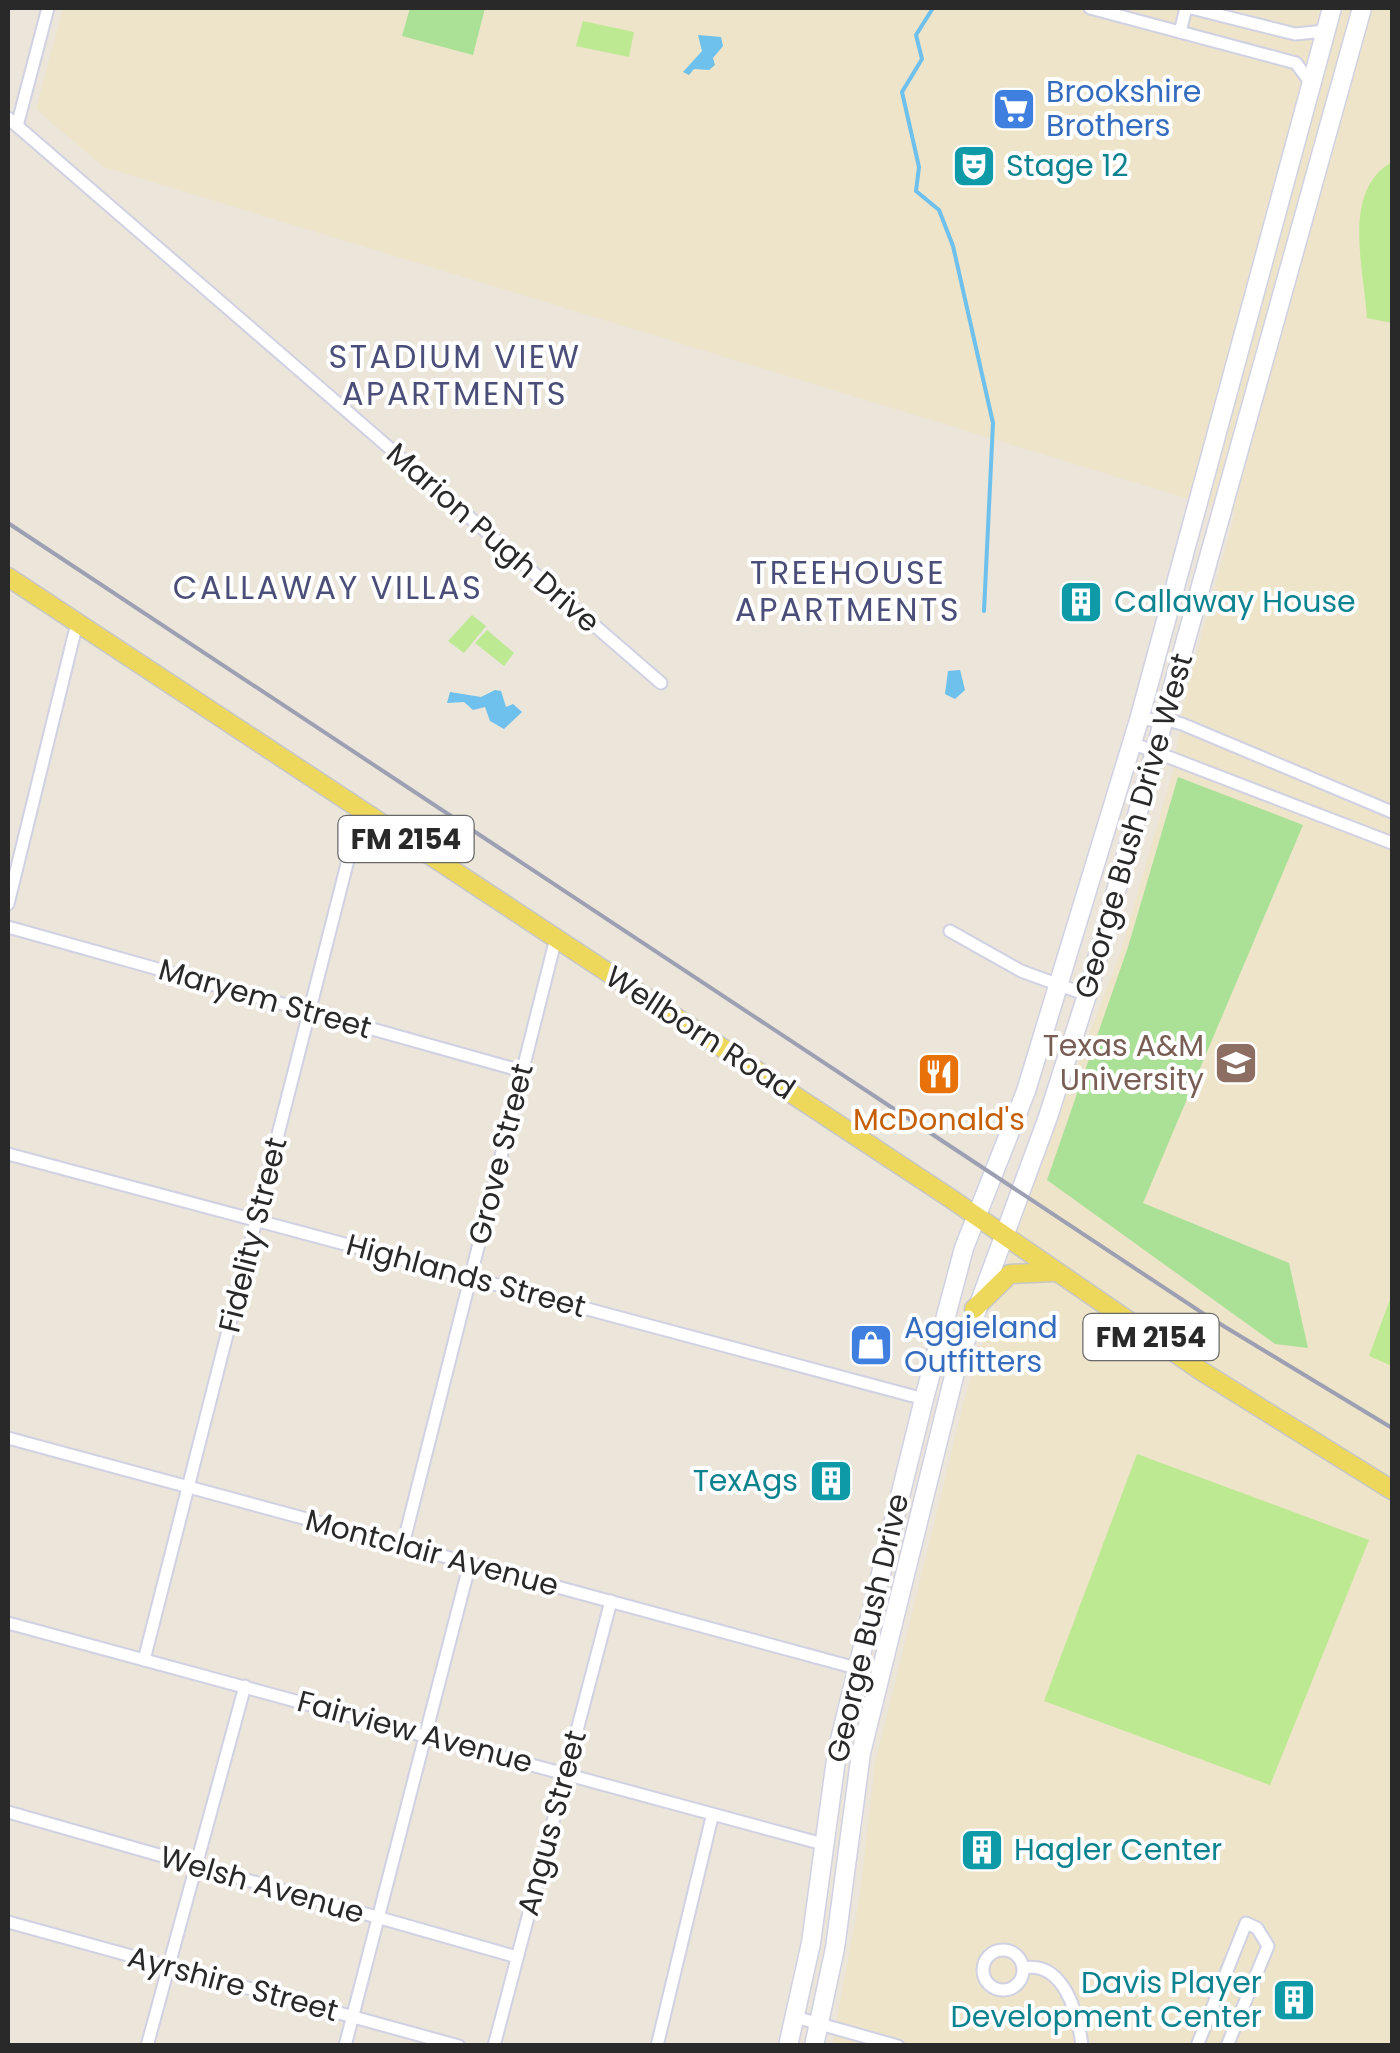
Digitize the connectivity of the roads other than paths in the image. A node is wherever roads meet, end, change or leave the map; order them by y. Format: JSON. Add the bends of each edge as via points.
{"nodes":[{"id":1,"x":48,"y":8,"type":"edge"},
{"id":2,"x":1090,"y":8,"type":"edge"},
{"id":3,"x":1189,"y":8,"type":"edge"},
{"id":4,"x":1332,"y":8,"type":"edge"},
{"id":5,"x":1362,"y":8,"type":"edge"},
{"id":6,"x":1326,"y":31,"type":"junction"},
{"id":7,"x":1180,"y":32,"type":"junction"},
{"id":8,"x":1312,"y":85,"type":"junction"},
{"id":9,"x":12,"y":122,"type":"edge"},
{"id":10,"x":1268,"y":245,"type":"junction"},
{"id":11,"x":1268,"y":351,"type":"junction"},
{"id":12,"x":8,"y":577,"type":"edge"},
{"id":13,"x":77,"y":623,"type":"junction"},
{"id":14,"x":661,"y":683,"type":"dead end"},
{"id":15,"x":1164,"y":719,"type":"junction"},
{"id":16,"x":1139,"y":720,"type":"junction"},
{"id":17,"x":1132,"y":743,"type":"junction"},
{"id":18,"x":1158,"y":751,"type":"junction"},
{"id":19,"x":361,"y":810,"type":"junction"},
{"id":20,"x":1392,"y":812,"type":"edge"},
{"id":21,"x":1392,"y":843,"type":"edge"},
{"id":22,"x":8,"y":904,"type":"edge"},
{"id":23,"x":8,"y":928,"type":"edge"},
{"id":24,"x":950,"y":931,"type":"dead end"},
{"id":25,"x":556,"y":938,"type":"junction"},
{"id":26,"x":1059,"y":985,"type":"junction"},
{"id":27,"x":1087,"y":995,"type":"junction"},
{"id":28,"x":310,"y":1012,"type":"junction"},
{"id":29,"x":522,"y":1071,"type":"junction"},
{"id":30,"x":8,"y":1154,"type":"edge"},
{"id":31,"x":977,"y":1216,"type":"junction"},
{"id":32,"x":256,"y":1220,"type":"junction"},
{"id":33,"x":1003,"y":1235,"type":"junction"},
{"id":34,"x":1054,"y":1272,"type":"junction"},
{"id":35,"x":470,"y":1277,"type":"junction"},
{"id":36,"x":974,"y":1309,"type":"junction"},
{"id":37,"x":924,"y":1399,"type":"junction"},
{"id":38,"x":8,"y":1438,"type":"edge"},
{"id":39,"x":188,"y":1487,"type":"junction"},
{"id":40,"x":1392,"y":1490,"type":"edge"},
{"id":41,"x":403,"y":1545,"type":"junction"},
{"id":42,"x":470,"y":1563,"type":"junction"},
{"id":43,"x":611,"y":1602,"type":"junction"},
{"id":44,"x":8,"y":1623,"type":"edge"},
{"id":45,"x":144,"y":1660,"type":"junction"},
{"id":46,"x":856,"y":1668,"type":"junction"},
{"id":47,"x":245,"y":1686,"type":"junction"},
{"id":48,"x":426,"y":1733,"type":"junction"},
{"id":49,"x":565,"y":1774,"type":"junction"},
{"id":50,"x":853,"y":1800,"type":"junction"},
{"id":51,"x":8,"y":1812,"type":"edge"},
{"id":52,"x":712,"y":1817,"type":"junction"},
{"id":53,"x":823,"y":1844,"type":"junction"},
{"id":54,"x":196,"y":1866,"type":"junction"},
{"id":55,"x":378,"y":1918,"type":"junction"},
{"id":56,"x":8,"y":1922,"type":"edge"},
{"id":57,"x":517,"y":1958,"type":"junction"},
{"id":58,"x":169,"y":1966,"type":"junction"},
{"id":59,"x":1022,"y":1968,"type":"dead end"},
{"id":60,"x":352,"y":2016,"type":"junction"},
{"id":61,"x":795,"y":2017,"type":"junction"},
{"id":62,"x":820,"y":2023,"type":"junction"},
{"id":63,"x":148,"y":2046,"type":"edge"},
{"id":64,"x":345,"y":2046,"type":"edge"},
{"id":65,"x":459,"y":2046,"type":"edge"},
{"id":66,"x":494,"y":2046,"type":"edge"},
{"id":67,"x":657,"y":2046,"type":"edge"},
{"id":68,"x":788,"y":2046,"type":"edge"},
{"id":69,"x":814,"y":2046,"type":"edge"},
{"id":70,"x":898,"y":2046,"type":"edge"},
{"id":71,"x":1082,"y":2046,"type":"edge"},
{"id":72,"x":1197,"y":2046,"type":"edge"},
{"id":73,"x":1227,"y":2046,"type":"edge"}],
"edges":[{"from":1,"to":9,"type":"street"},
{"from":2,"to":7,"type":"street"},
{"from":3,"to":6,"type":"street","via":[[1295,34]]},
{"from":3,"to":7,"type":"street"},
{"from":4,"to":6,"type":"main road","name":"George Bush Drive West"},
{"from":5,"to":11,"type":"main road","name":"George Bush Drive West"},
{"from":6,"to":8,"type":"main road","name":"George Bush Drive West"},
{"from":7,"to":8,"type":"street","via":[[1296,63]]},
{"from":8,"to":10,"type":"main road","name":"George Bush Drive West"},
{"from":9,"to":14,"type":"street","name":"Marion Pugh Drive"},
{"from":10,"to":11,"type":"main road","via":[[1277,252],[1260,320]]},
{"from":10,"to":16,"type":"main road","name":"George Bush Drive West"},
{"from":11,"to":15,"type":"main road","name":"George Bush Drive West"},
{"from":12,"to":13,"type":"main road","name":"Wellborn Road","number":"FM 2154"},
{"from":13,"to":19,"type":"main road","name":"Wellborn Road","number":"FM 2154"},
{"from":13,"to":22,"type":"street"},
{"from":15,"to":16,"type":"street"},
{"from":15,"to":18,"type":"main road","name":"George Bush Drive West"},
{"from":15,"to":20,"type":"street"},
{"from":16,"to":17,"type":"main road","name":"George Bush Drive West"},
{"from":17,"to":18,"type":"street"},
{"from":17,"to":26,"type":"main road","name":"George Bush Drive West"},
{"from":18,"to":21,"type":"street"},
{"from":18,"to":27,"type":"main road","name":"George Bush Drive West"},
{"from":19,"to":25,"type":"main road","name":"Wellborn Road","number":"FM 2154"},
{"from":19,"to":28,"type":"street","name":"Fidelity Street"},
{"from":23,"to":28,"type":"street","name":"Maryem Street"},
{"from":24,"to":26,"type":"street","via":[[980,952]]},
{"from":25,"to":29,"type":"street","name":"Grove Street"},
{"from":25,"to":31,"type":"main road","name":"Wellborn Road","number":"FM 2154"},
{"from":26,"to":27,"type":"street"},
{"from":26,"to":31,"type":"main road","name":"George Bush Drive West"},
{"from":27,"to":33,"type":"main road","name":"George Bush Drive West"},
{"from":28,"to":29,"type":"street","name":"Maryem Street"},
{"from":28,"to":32,"type":"street","name":"Fidelity Street"},
{"from":29,"to":35,"type":"street","name":"Grove Street"},
{"from":30,"to":32,"type":"street","name":"Highlands Street"},
{"from":31,"to":33,"type":"main road","name":"Wellborn Road","number":"FM 2154"},
{"from":31,"to":37,"type":"main road","name":"George Bush Drive"},
{"from":32,"to":35,"type":"street","name":"Highlands Street"},
{"from":32,"to":39,"type":"street","name":"Fidelity Street"},
{"from":33,"to":34,"type":"main road","name":"Wellborn Road","number":"FM 2154"},
{"from":33,"to":36,"type":"main road","name":"George Bush Drive"},
{"from":34,"to":36,"type":"main road","via":[[1010,1274]]},
{"from":34,"to":40,"type":"main road","name":"Wellborn Road","number":"FM 2154"},
{"from":35,"to":37,"type":"street","name":"Highlands Street"},
{"from":35,"to":41,"type":"street","name":"Grove Street"},
{"from":36,"to":50,"type":"main road","name":"George Bush Drive"},
{"from":37,"to":46,"type":"main road","name":"George Bush Drive"},
{"from":38,"to":39,"type":"street","name":"Montclair Avenue"},
{"from":39,"to":41,"type":"street","name":"Montclair Avenue"},
{"from":39,"to":45,"type":"street","name":"Fidelity Street"},
{"from":41,"to":42,"type":"street","name":"Montclair Avenue"},
{"from":42,"to":43,"type":"street","name":"Montclair Avenue"},
{"from":42,"to":48,"type":"street"},
{"from":43,"to":46,"type":"street","name":"Montclair Avenue"},
{"from":43,"to":49,"type":"street","name":"Angus Street"},
{"from":44,"to":45,"type":"street","name":"Fairview Avenue"},
{"from":45,"to":47,"type":"street","name":"Fairview Avenue"},
{"from":46,"to":50,"type":"main road","via":[[865,1677],[843,1787]]},
{"from":46,"to":53,"type":"main road","name":"George Bush Drive"},
{"from":47,"to":48,"type":"street","name":"Fairview Avenue"},
{"from":47,"to":54,"type":"street"},
{"from":48,"to":49,"type":"street","name":"Fairview Avenue"},
{"from":48,"to":55,"type":"street"},
{"from":49,"to":52,"type":"street","name":"Fairview Avenue"},
{"from":49,"to":57,"type":"street","name":"Angus Street"},
{"from":50,"to":62,"type":"main road","name":"George Bush Drive"},
{"from":51,"to":54,"type":"street","name":"Welsh Avenue"},
{"from":52,"to":53,"type":"street","name":"Fairview Avenue"},
{"from":52,"to":67,"type":"street"},
{"from":53,"to":61,"type":"main road","name":"George Bush Drive"},
{"from":54,"to":55,"type":"street","name":"Welsh Avenue"},
{"from":54,"to":58,"type":"street"},
{"from":55,"to":57,"type":"street","name":"Welsh Avenue"},
{"from":55,"to":60,"type":"street"},
{"from":56,"to":58,"type":"street","name":"Ayrshire Street"},
{"from":57,"to":66,"type":"street","name":"Angus Street"},
{"from":58,"to":60,"type":"street","name":"Ayrshire Street"},
{"from":58,"to":63,"type":"street"},
{"from":59,"to":71,"type":"street","via":[[1058,1978]]},
{"from":60,"to":64,"type":"street"},
{"from":60,"to":65,"type":"street","name":"Ayrshire Street"},
{"from":61,"to":62,"type":"street"},
{"from":61,"to":68,"type":"main road","name":"George Bush Drive"},
{"from":62,"to":69,"type":"main road","name":"George Bush Drive"},
{"from":62,"to":70,"type":"street"},
{"from":72,"to":73,"type":"street","via":[[1246,1924],[1268,1946]]}]}
